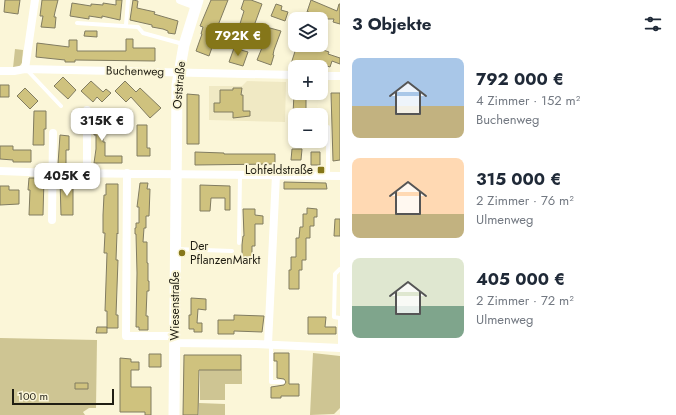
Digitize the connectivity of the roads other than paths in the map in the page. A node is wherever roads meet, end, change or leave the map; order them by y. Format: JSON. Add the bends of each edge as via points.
{"nodes":[{"id":1,"x":35,"y":0,"type":"edge"},
{"id":2,"x":128,"y":0,"type":"edge"},
{"id":3,"x":180,"y":0,"type":"edge"},
{"id":4,"x":197,"y":3,"type":"edge"},
{"id":5,"x":77,"y":23,"type":"dead end"},
{"id":6,"x":126,"y":25,"type":"junction"},
{"id":7,"x":184,"y":45,"type":"junction"},
{"id":8,"x":25,"y":69,"type":"junction"},
{"id":9,"x":0,"y":71,"type":"edge"},
{"id":10,"x":178,"y":71,"type":"junction"},
{"id":11,"x":288,"y":75,"type":"edge"},
{"id":12,"x":328,"y":76,"type":"edge"},
{"id":13,"x":340,"y":76,"type":"edge"},
{"id":14,"x":62,"y":106,"type":"dead end"},
{"id":15,"x":87,"y":110,"type":"dead end"},
{"id":16,"x":53,"y":132,"type":"dead end"},
{"id":17,"x":328,"y":148,"type":"edge"},
{"id":18,"x":0,"y":171,"type":"edge"},
{"id":19,"x":53,"y":173,"type":"junction"},
{"id":20,"x":87,"y":173,"type":"junction"},
{"id":21,"x":128,"y":173,"type":"junction"},
{"id":22,"x":176,"y":173,"type":"junction"},
{"id":23,"x":240,"y":174,"type":"junction"},
{"id":24,"x":276,"y":175,"type":"junction"},
{"id":25,"x":328,"y":176,"type":"junction"},
{"id":26,"x":340,"y":176,"type":"edge"},
{"id":27,"x":52,"y":220,"type":"dead end"},
{"id":28,"x":239,"y":243,"type":"dead end"},
{"id":29,"x":176,"y":249,"type":"junction"},
{"id":30,"x":232,"y":251,"type":"dead end"},
{"id":31,"x":340,"y":268,"type":"edge"},
{"id":32,"x":175,"y":339,"type":"junction"},
{"id":33,"x":269,"y":345,"type":"junction"},
{"id":34,"x":340,"y":348,"type":"edge"},
{"id":35,"x":283,"y":382,"type":"dead end"},
{"id":36,"x":174,"y":415,"type":"edge"}],
"edges":[{"from":1,"to":8,"type":"street"},
{"from":2,"to":6,"type":"lane"},
{"from":3,"to":4,"type":"street"},
{"from":4,"to":7,"type":"main road","name":"Oststraße"},
{"from":5,"to":6,"type":"lane"},
{"from":6,"to":7,"type":"lane","via":[[138,27],[143,33]]},
{"from":7,"to":10,"type":"main road","name":"Oststraße"},
{"from":8,"to":9,"type":"street","name":"Buchenweg"},
{"from":8,"to":10,"type":"street","name":"Buchenweg"},
{"from":8,"to":14,"type":"lane"},
{"from":10,"to":11,"type":"street","name":"Buchenweg"},
{"from":10,"to":22,"type":"main road","name":"Oststraße"},
{"from":12,"to":13,"type":"street"},
{"from":15,"to":20,"type":"street"},
{"from":16,"to":19,"type":"street"},
{"from":17,"to":25,"type":"lane"},
{"from":18,"to":19,"type":"street"},
{"from":19,"to":20,"type":"street"},
{"from":19,"to":27,"type":"street"},
{"from":20,"to":21,"type":"street"},
{"from":21,"to":22,"type":"street"},
{"from":21,"to":32,"type":"street","via":[[126,336]]},
{"from":22,"to":23,"type":"street"},
{"from":22,"to":29,"type":"main road","name":"Wiesenstraße"},
{"from":23,"to":24,"type":"street"},
{"from":23,"to":28,"type":"lane"},
{"from":24,"to":25,"type":"street"},
{"from":24,"to":33,"type":"street","via":[[278,196],[269,279]]},
{"from":25,"to":26,"type":"street"},
{"from":29,"to":30,"type":"lane"},
{"from":29,"to":32,"type":"main road","name":"Wiesenstraße"},
{"from":31,"to":34,"type":"lane","via":[[335,274],[334,318],[340,318]]},
{"from":32,"to":33,"type":"street"},
{"from":32,"to":36,"type":"main road","name":"Wiesenstraße"},
{"from":33,"to":34,"type":"street"},
{"from":33,"to":35,"type":"lane","via":[[271,382]]}]}
